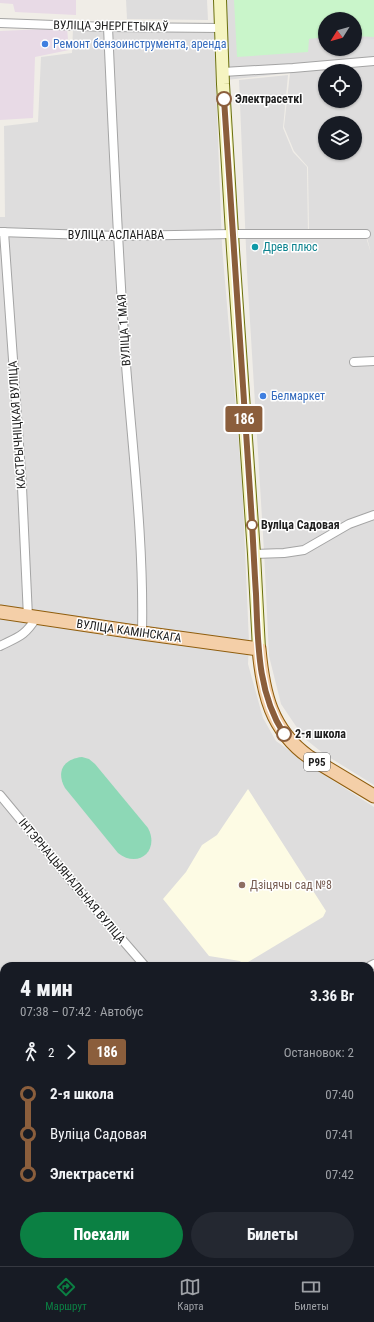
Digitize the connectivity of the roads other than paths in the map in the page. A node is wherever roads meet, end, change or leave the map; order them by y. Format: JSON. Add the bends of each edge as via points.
{"nodes":[{"id":1,"x":220,"y":0,"type":"edge"},
{"id":2,"x":0,"y":23,"type":"edge"},
{"id":3,"x":108,"y":27,"type":"junction"},
{"id":4,"x":221,"y":28,"type":"junction"},
{"id":5,"x":374,"y":61,"type":"edge"},
{"id":6,"x":223,"y":72,"type":"junction"},
{"id":7,"x":2,"y":232,"type":"edge"},
{"id":8,"x":232,"y":234,"type":"junction"},
{"id":9,"x":366,"y":234,"type":"dead end"},
{"id":10,"x":118,"y":236,"type":"junction"},
{"id":11,"x":374,"y":361,"type":"edge"},
{"id":12,"x":354,"y":362,"type":"dead end"},
{"id":13,"x":374,"y":515,"type":"edge"},
{"id":14,"x":254,"y":554,"type":"junction"},
{"id":15,"x":0,"y":612,"type":"edge"},
{"id":16,"x":32,"y":617,"type":"junction"},
{"id":17,"x":142,"y":633,"type":"junction"},
{"id":18,"x":0,"y":646,"type":"edge"},
{"id":19,"x":259,"y":648,"type":"junction"},
{"id":20,"x":0,"y":795,"type":"edge"},
{"id":21,"x":374,"y":796,"type":"edge"},
{"id":22,"x":141,"y":962,"type":"edge"}],
"edges":[{"from":1,"to":4,"type":"main road"},
{"from":2,"to":3,"type":"street","name":"ВУЛІЦА ЭНЕРГЕТЫКАЎ"},
{"from":3,"to":4,"type":"street","name":"ВУЛІЦА ЭНЕРГЕТЫКАЎ"},
{"from":3,"to":10,"type":"street","name":"ВУЛІЦА 1 МАЯ"},
{"from":4,"to":6,"type":"main road"},
{"from":5,"to":6,"type":"street"},
{"from":6,"to":8,"type":"main road"},
{"from":7,"to":10,"type":"street","name":"ВУЛІЦА АСЛАНАВА"},
{"from":7,"to":16,"type":"street","name":"КАСТРЫЧНІЦКАЯ ВУЛІЦА"},
{"from":8,"to":9,"type":"street","name":"ВУЛІЦА АСЛАНАВА"},
{"from":8,"to":10,"type":"street","name":"ВУЛІЦА АСЛАНАВА"},
{"from":8,"to":14,"type":"main road"},
{"from":10,"to":17,"type":"street","name":"ВУЛІЦА 1 МАЯ","via":[[141,554]]},
{"from":11,"to":12,"type":"street"},
{"from":13,"to":14,"type":"street","via":[[348,524],[304,550]]},
{"from":14,"to":19,"type":"main road"},
{"from":15,"to":16,"type":"main road","name":"ВУЛІЦА КАМІНСКАГА"},
{"from":16,"to":17,"type":"main road","name":"ВУЛІЦА КАМІНСКАГА"},
{"from":16,"to":18,"type":"street","via":[[28,629],[22,635]]},
{"from":17,"to":19,"type":"main road","name":"ВУЛІЦА КАМІНСКАГА"},
{"from":19,"to":21,"type":"main road","number":"Р95","via":[[267,698],[272,715],[284,734],[309,758]]},
{"from":20,"to":22,"type":"street","name":"ІНТЭРНАЦЫЯНАЛЬНАЯ ВУЛІЦА"}]}
